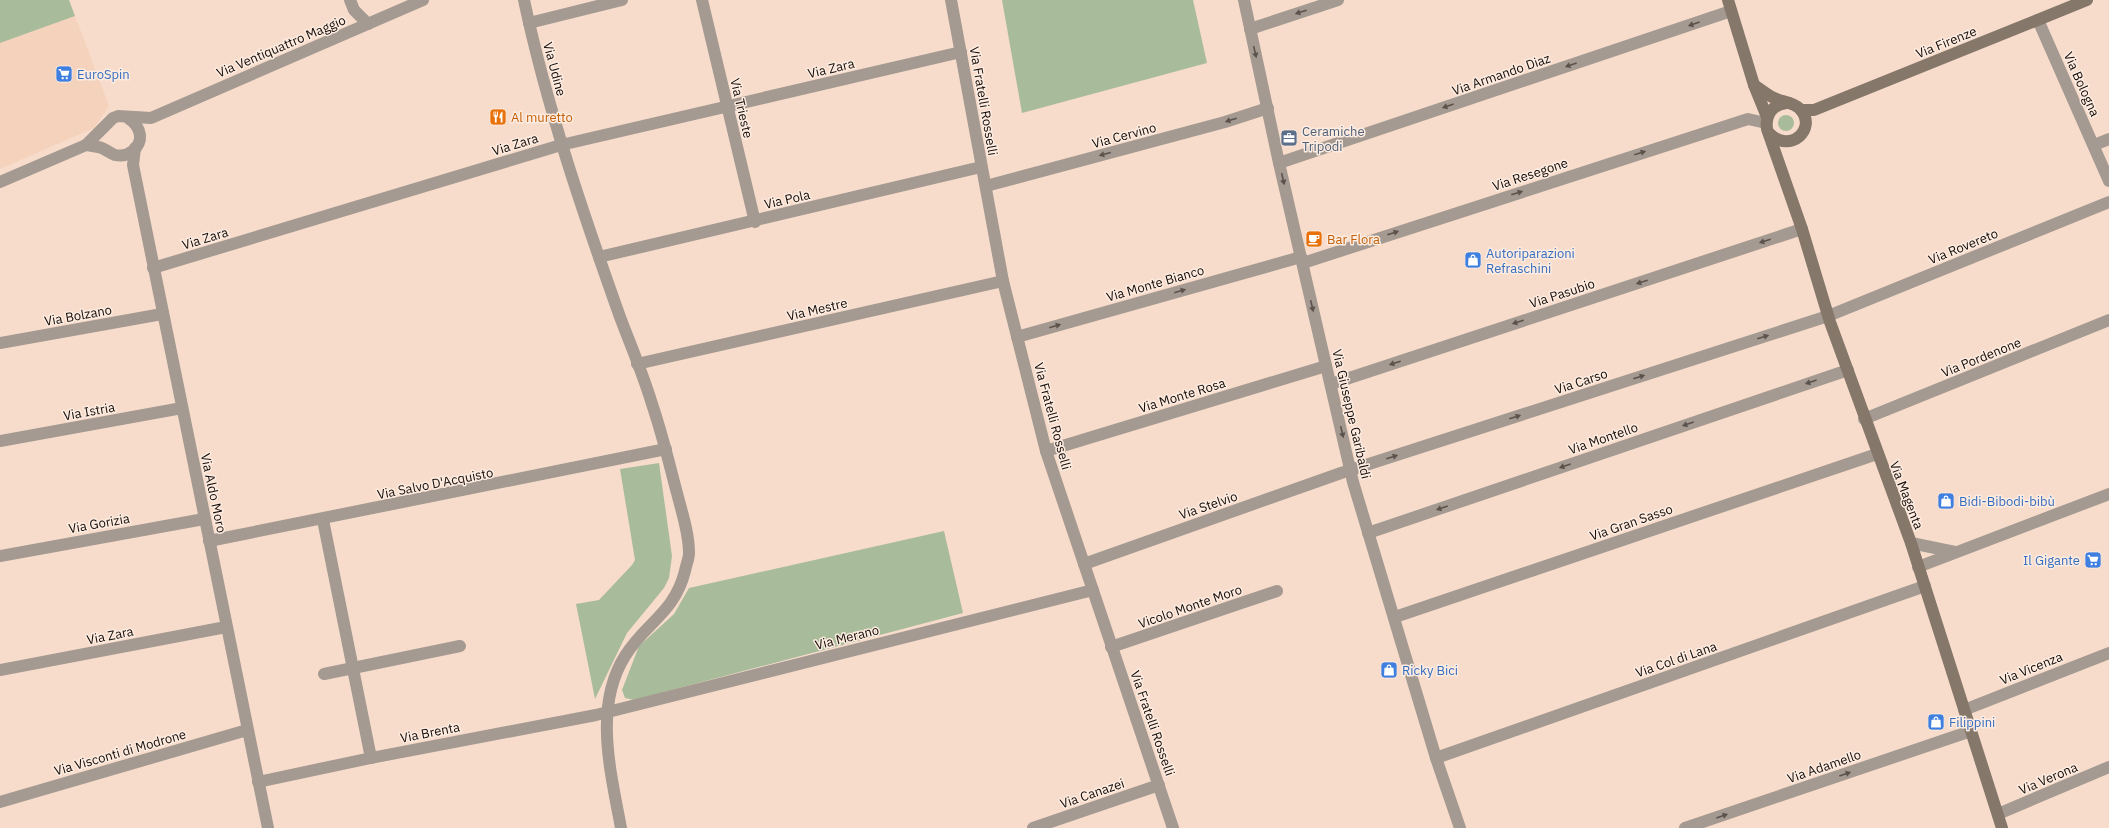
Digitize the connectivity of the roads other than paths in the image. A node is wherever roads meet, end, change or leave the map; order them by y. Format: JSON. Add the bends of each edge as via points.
{"nodes":[{"id":1,"x":423,"y":0,"type":"edge"},
{"id":2,"x":524,"y":0,"type":"edge"},
{"id":3,"x":622,"y":0,"type":"edge"},
{"id":4,"x":702,"y":0,"type":"edge"},
{"id":5,"x":951,"y":0,"type":"edge"},
{"id":6,"x":1244,"y":0,"type":"edge"},
{"id":7,"x":1338,"y":0,"type":"edge"},
{"id":8,"x":2087,"y":0,"type":"edge"},
{"id":9,"x":352,"y":5,"type":"edge"},
{"id":10,"x":1730,"y":6,"type":"edge"},
{"id":11,"x":2038,"y":20,"type":"junction"},
{"id":12,"x":529,"y":23,"type":"junction"},
{"id":13,"x":368,"y":24,"type":"junction"},
{"id":14,"x":1250,"y":29,"type":"junction"},
{"id":15,"x":353,"y":30,"type":"junction"},
{"id":16,"x":961,"y":52,"type":"junction"},
{"id":17,"x":1754,"y":85,"type":"junction"},
{"id":18,"x":1786,"y":103,"type":"junction"},
{"id":19,"x":727,"y":106,"type":"junction"},
{"id":20,"x":1268,"y":108,"type":"junction"},
{"id":21,"x":1803,"y":115,"type":"junction"},
{"id":22,"x":128,"y":118,"type":"junction"},
{"id":23,"x":151,"y":118,"type":"junction"},
{"id":24,"x":104,"y":125,"type":"junction"},
{"id":25,"x":1768,"y":125,"type":"junction"},
{"id":26,"x":140,"y":134,"type":"junction"},
{"id":27,"x":2109,"y":139,"type":"edge"},
{"id":28,"x":1792,"y":141,"type":"junction"},
{"id":29,"x":561,"y":145,"type":"junction"},
{"id":30,"x":2094,"y":145,"type":"junction"},
{"id":31,"x":86,"y":146,"type":"junction"},
{"id":32,"x":135,"y":148,"type":"junction"},
{"id":33,"x":107,"y":150,"type":"junction"},
{"id":34,"x":122,"y":156,"type":"junction"},
{"id":35,"x":1279,"y":163,"type":"junction"},
{"id":36,"x":133,"y":164,"type":"junction"},
{"id":37,"x":981,"y":167,"type":"junction"},
{"id":38,"x":1782,"y":173,"type":"junction"},
{"id":39,"x":0,"y":182,"type":"edge"},
{"id":40,"x":2109,"y":182,"type":"edge"},
{"id":41,"x":986,"y":186,"type":"junction"},
{"id":42,"x":2109,"y":202,"type":"edge"},
{"id":43,"x":755,"y":222,"type":"junction"},
{"id":44,"x":1802,"y":229,"type":"junction"},
{"id":45,"x":599,"y":257,"type":"junction"},
{"id":46,"x":1302,"y":260,"type":"junction"},
{"id":47,"x":153,"y":268,"type":"junction"},
{"id":48,"x":1003,"y":281,"type":"junction"},
{"id":49,"x":162,"y":314,"type":"junction"},
{"id":50,"x":1828,"y":316,"type":"junction"},
{"id":51,"x":2109,"y":320,"type":"edge"},
{"id":52,"x":1017,"y":337,"type":"junction"},
{"id":53,"x":0,"y":343,"type":"edge"},
{"id":54,"x":637,"y":364,"type":"junction"},
{"id":55,"x":1326,"y":366,"type":"junction"},
{"id":56,"x":1848,"y":370,"type":"junction"},
{"id":57,"x":1331,"y":384,"type":"junction"},
{"id":58,"x":182,"y":408,"type":"junction"},
{"id":59,"x":1864,"y":419,"type":"junction"},
{"id":60,"x":0,"y":441,"type":"edge"},
{"id":61,"x":666,"y":449,"type":"junction"},
{"id":62,"x":1046,"y":451,"type":"junction"},
{"id":63,"x":1877,"y":454,"type":"junction"},
{"id":64,"x":1346,"y":472,"type":"junction"},
{"id":65,"x":2109,"y":494,"type":"edge"},
{"id":66,"x":204,"y":519,"type":"junction"},
{"id":67,"x":323,"y":520,"type":"junction"},
{"id":68,"x":1368,"y":533,"type":"junction"},
{"id":69,"x":209,"y":541,"type":"junction"},
{"id":70,"x":1911,"y":543,"type":"junction"},
{"id":71,"x":1955,"y":552,"type":"junction"},
{"id":72,"x":0,"y":556,"type":"edge"},
{"id":73,"x":1084,"y":564,"type":"junction"},
{"id":74,"x":1918,"y":567,"type":"junction"},
{"id":75,"x":1925,"y":586,"type":"junction"},
{"id":76,"x":1093,"y":590,"type":"junction"},
{"id":77,"x":1277,"y":591,"type":"dead end"},
{"id":78,"x":1395,"y":617,"type":"junction"},
{"id":79,"x":226,"y":627,"type":"junction"},
{"id":80,"x":460,"y":646,"type":"dead end"},
{"id":81,"x":1111,"y":647,"type":"junction"},
{"id":82,"x":2109,"y":653,"type":"edge"},
{"id":83,"x":353,"y":668,"type":"junction"},
{"id":84,"x":0,"y":670,"type":"edge"},
{"id":85,"x":324,"y":674,"type":"dead end"},
{"id":86,"x":1964,"y":710,"type":"junction"},
{"id":87,"x":608,"y":712,"type":"junction"},
{"id":88,"x":247,"y":730,"type":"junction"},
{"id":89,"x":1971,"y":731,"type":"junction"},
{"id":90,"x":371,"y":758,"type":"junction"},
{"id":91,"x":1436,"y":758,"type":"junction"},
{"id":92,"x":2109,"y":767,"type":"edge"},
{"id":93,"x":258,"y":782,"type":"junction"},
{"id":94,"x":1159,"y":785,"type":"junction"},
{"id":95,"x":0,"y":802,"type":"edge"},
{"id":96,"x":1998,"y":814,"type":"junction"},
{"id":97,"x":268,"y":828,"type":"edge"},
{"id":98,"x":621,"y":828,"type":"edge"},
{"id":99,"x":1033,"y":828,"type":"edge"},
{"id":100,"x":1173,"y":828,"type":"edge"},
{"id":101,"x":1460,"y":828,"type":"edge"},
{"id":102,"x":1685,"y":828,"type":"edge"},
{"id":103,"x":2001,"y":828,"type":"edge"}],
"edges":[{"from":1,"to":13,"type":"street","name":"Via Ventiquattro Maggio"},
{"from":2,"to":12,"type":"street","name":"Via Udine"},
{"from":3,"to":12,"type":"street"},
{"from":4,"to":19,"type":"street","name":"Via Trieste"},
{"from":5,"to":16,"type":"street","name":"Via Fratelli Rosselli"},
{"from":6,"to":14,"type":"street","name":"Via Giuseppe Garibaldi"},
{"from":7,"to":14,"type":"street","one_way":true},
{"from":8,"to":11,"type":"street","name":"Via Firenze"},
{"from":9,"to":13,"type":"street"},
{"from":9,"to":15,"type":"street"},
{"from":10,"to":17,"type":"street","name":"Via Magenta"},
{"from":10,"to":35,"type":"street","name":"Via Armando Diaz","one_way":true},
{"from":11,"to":21,"type":"street","name":"Via Firenze"},
{"from":11,"to":30,"type":"street","name":"Via Bologna"},
{"from":12,"to":29,"type":"street","name":"Via Udine"},
{"from":13,"to":15,"type":"street","name":"Via Ventiquattro Maggio"},
{"from":14,"to":20,"type":"street","name":"Via Giuseppe Garibaldi","one_way":true},
{"from":15,"to":23,"type":"street","name":"Via Ventiquattro Maggio"},
{"from":16,"to":19,"type":"street","name":"Via Zara"},
{"from":16,"to":37,"type":"street","name":"Via Fratelli Rosselli"},
{"from":17,"to":18,"type":"street","via":[[1773,98]]},
{"from":17,"to":25,"type":"street","name":"Via Magenta"},
{"from":18,"to":21,"type":"street","via":[[1792,104]]},
{"from":18,"to":25,"type":"street","via":[[1775,106]]},
{"from":19,"to":29,"type":"street","name":"Via Zara"},
{"from":19,"to":43,"type":"street","name":"Via Trieste"},
{"from":20,"to":35,"type":"street","name":"Via Giuseppe Garibaldi"},
{"from":20,"to":41,"type":"street","name":"Via Cervino","one_way":true,"via":[[1225,122]]},
{"from":21,"to":28,"type":"street","via":[[1802,134]]},
{"from":22,"to":23,"type":"street","name":"Via Ventiquattro Maggio"},
{"from":22,"to":24,"type":"street","name":"Via Ventiquattro Maggio","via":[[113,118]]},
{"from":22,"to":26,"type":"street","via":[[136,124]]},
{"from":23,"to":26,"type":"street"},
{"from":24,"to":31,"type":"street","name":"Via Ventiquattro Maggio"},
{"from":24,"to":33,"type":"street","via":[[101,135]]},
{"from":25,"to":28,"type":"street","via":[[1779,141]]},
{"from":25,"to":38,"type":"street","name":"Via Magenta"},
{"from":46,"to":25,"type":"street","name":"Via Resegone","one_way":true,"via":[[1748,119]]},
{"from":26,"to":32,"type":"street"},
{"from":27,"to":30,"type":"street"},
{"from":28,"to":38,"type":"street","via":[[1785,156]]},
{"from":29,"to":45,"type":"street","name":"Via Udine"},
{"from":29,"to":47,"type":"street","name":"Via Zara"},
{"from":30,"to":40,"type":"street","name":"Via Bologna"},
{"from":31,"to":33,"type":"street"},
{"from":31,"to":39,"type":"street","name":"Via Ventiquattro Maggio"},
{"from":32,"to":34,"type":"street"},
{"from":32,"to":36,"type":"street","name":"Via Aldo Moro"},
{"from":33,"to":34,"type":"street"},
{"from":34,"to":36,"type":"street"},
{"from":35,"to":46,"type":"street","name":"Via Giuseppe Garibaldi","one_way":true},
{"from":36,"to":47,"type":"street","name":"Via Aldo Moro"},
{"from":37,"to":41,"type":"street","name":"Via Fratelli Rosselli"},
{"from":37,"to":43,"type":"street","name":"Via Pola"},
{"from":38,"to":44,"type":"street","name":"Via Magenta"},
{"from":41,"to":48,"type":"street","name":"Via Fratelli Rosselli"},
{"from":42,"to":50,"type":"street","name":"Via Rovereto"},
{"from":43,"to":45,"type":"street","name":"Via Pola"},
{"from":44,"to":50,"type":"street","name":"Via Magenta"},
{"from":44,"to":57,"type":"street","name":"Via Pasubio","one_way":true},
{"from":45,"to":54,"type":"street","name":"Via Udine"},
{"from":52,"to":46,"type":"street","name":"Via Monte Bianco","one_way":true},
{"from":46,"to":55,"type":"street","name":"Via Giuseppe Garibaldi","one_way":true},
{"from":47,"to":49,"type":"street","name":"Via Aldo Moro"},
{"from":48,"to":52,"type":"street","name":"Via Fratelli Rosselli"},
{"from":48,"to":54,"type":"street","name":"Via Mestre"},
{"from":49,"to":53,"type":"street","name":"Via Bolzano"},
{"from":49,"to":58,"type":"street","name":"Via Aldo Moro"},
{"from":50,"to":56,"type":"street","name":"Via Magenta"},
{"from":64,"to":50,"type":"street","name":"Via Carso","one_way":true},
{"from":51,"to":59,"type":"street","name":"Via Pordenone"},
{"from":52,"to":62,"type":"street","name":"Via Fratelli Rosselli"},
{"from":54,"to":61,"type":"street","name":"Via Udine"},
{"from":55,"to":57,"type":"street","name":"Via Giuseppe Garibaldi"},
{"from":55,"to":62,"type":"street","name":"Via Monte Rosa"},
{"from":56,"to":59,"type":"street","name":"Via Magenta"},
{"from":56,"to":68,"type":"street","name":"Via Montello","one_way":true},
{"from":57,"to":64,"type":"street","name":"Via Giuseppe Garibaldi","one_way":true},
{"from":58,"to":60,"type":"street","name":"Via Istria"},
{"from":58,"to":66,"type":"street","name":"Via Aldo Moro"},
{"from":59,"to":63,"type":"street","name":"Via Magenta"},
{"from":61,"to":67,"type":"street","name":"Via Salvo D'Acquisto"},
{"from":61,"to":87,"type":"street","name":"Via Udine","via":[[687,533],[689,555],[680,589],[673,602],[625,656],[614,678]]},
{"from":62,"to":73,"type":"street","name":"Via Fratelli Rosselli"},
{"from":63,"to":70,"type":"street","name":"Via Magenta"},
{"from":63,"to":78,"type":"street","name":"Via Gran Sasso"},
{"from":64,"to":68,"type":"street","name":"Via Giuseppe Garibaldi"},
{"from":64,"to":73,"type":"street","name":"Via Stelvio"},
{"from":65,"to":71,"type":"street"},
{"from":66,"to":69,"type":"street","name":"Via Aldo Moro"},
{"from":66,"to":72,"type":"street","name":"Via Gorizia"},
{"from":67,"to":69,"type":"street","name":"Via Salvo D'Acquisto"},
{"from":67,"to":83,"type":"street"},
{"from":68,"to":78,"type":"street","name":"Via Giuseppe Garibaldi"},
{"from":69,"to":79,"type":"street","name":"Via Aldo Moro"},
{"from":70,"to":71,"type":"street"},
{"from":70,"to":74,"type":"street","name":"Via Magenta"},
{"from":71,"to":74,"type":"street"},
{"from":73,"to":76,"type":"street","name":"Via Fratelli Rosselli"},
{"from":74,"to":75,"type":"street","name":"Via Magenta"},
{"from":75,"to":86,"type":"street","name":"Via Magenta"},
{"from":75,"to":91,"type":"street","name":"Via Col di Lana"},
{"from":76,"to":81,"type":"street","name":"Via Fratelli Rosselli"},
{"from":76,"to":87,"type":"street","name":"Via Merano"},
{"from":77,"to":81,"type":"street","name":"Vicolo Monte Moro"},
{"from":78,"to":91,"type":"street","name":"Via Giuseppe Garibaldi"},
{"from":79,"to":84,"type":"street","name":"Via Zara"},
{"from":79,"to":88,"type":"street","name":"Via Aldo Moro"},
{"from":80,"to":83,"type":"street"},
{"from":81,"to":94,"type":"street","name":"Via Fratelli Rosselli"},
{"from":82,"to":86,"type":"street","name":"Via Vicenza"},
{"from":83,"to":85,"type":"street"},
{"from":83,"to":90,"type":"street"},
{"from":86,"to":89,"type":"street","name":"Via Magenta"},
{"from":87,"to":90,"type":"street","name":"Via Brenta"},
{"from":87,"to":98,"type":"street","name":"Via Udine","via":[[609,760]]},
{"from":88,"to":93,"type":"street","name":"Via Aldo Moro"},
{"from":88,"to":95,"type":"street","name":"Via Visconti di Modrone"},
{"from":89,"to":96,"type":"street","name":"Via Magenta"},
{"from":102,"to":89,"type":"street","name":"Via Adamello","one_way":true},
{"from":90,"to":93,"type":"street","name":"Via Brenta"},
{"from":91,"to":101,"type":"street","name":"Via Giuseppe Garibaldi"},
{"from":92,"to":96,"type":"street","name":"Via Verona"},
{"from":93,"to":97,"type":"street","name":"Via Aldo Moro"},
{"from":94,"to":99,"type":"street","name":"Via Canazei"},
{"from":94,"to":100,"type":"street","name":"Via Fratelli Rosselli"},
{"from":96,"to":103,"type":"street","name":"Via Magenta"}]}
